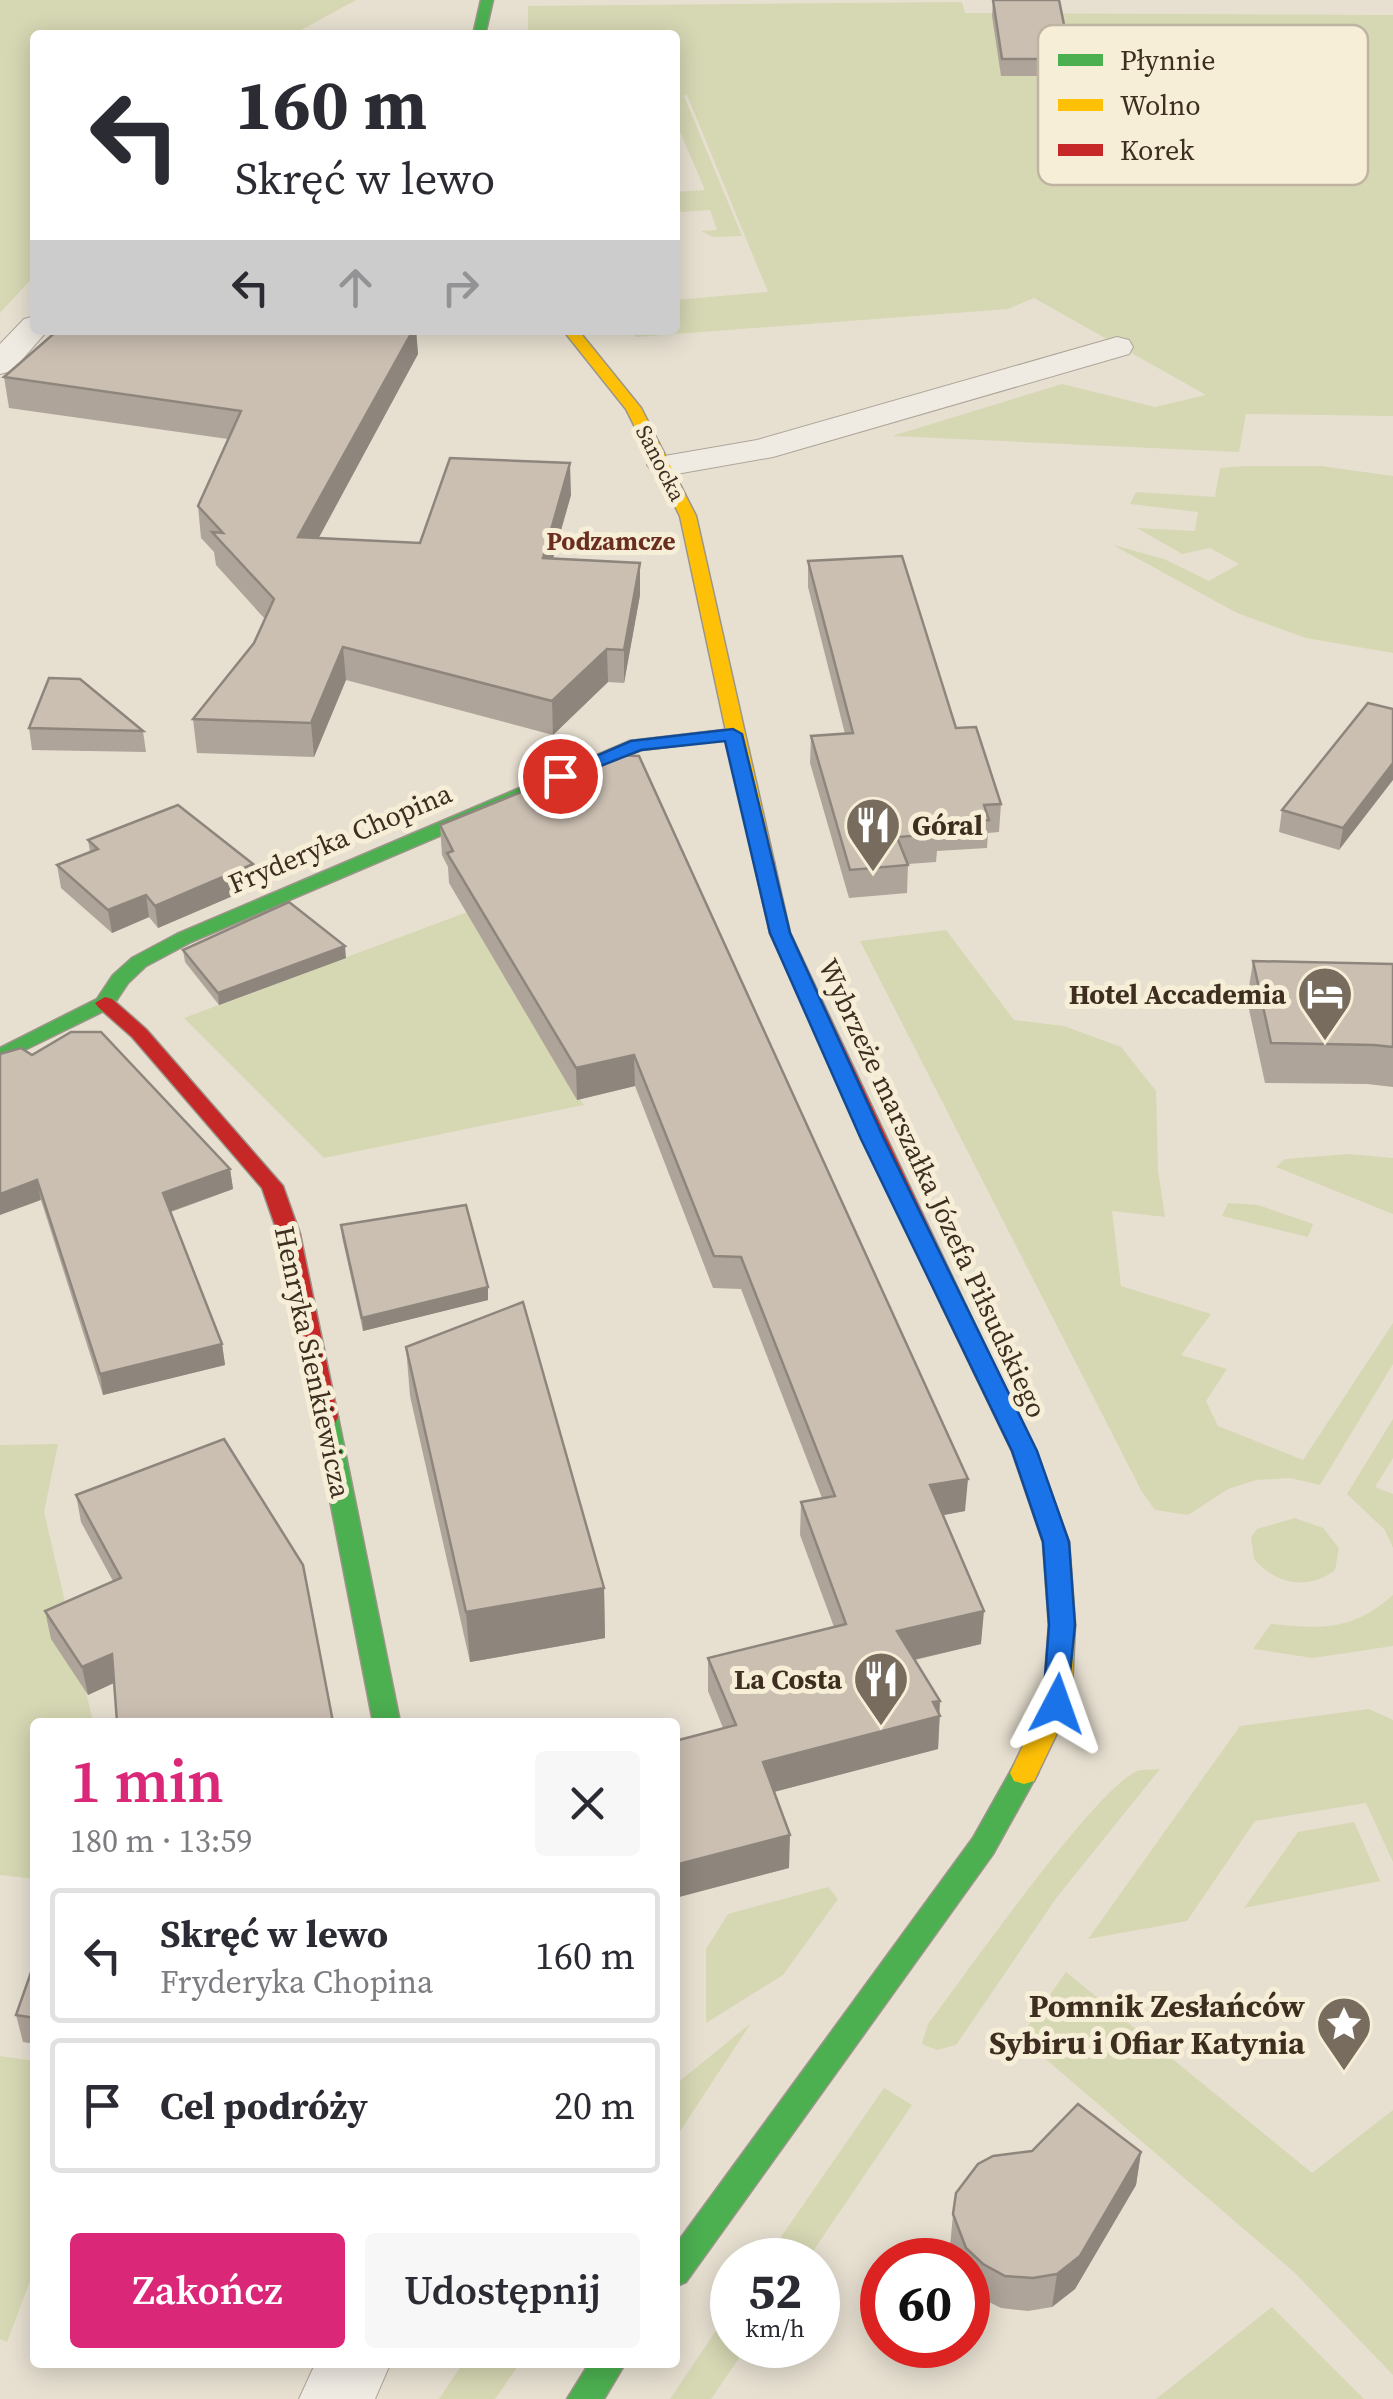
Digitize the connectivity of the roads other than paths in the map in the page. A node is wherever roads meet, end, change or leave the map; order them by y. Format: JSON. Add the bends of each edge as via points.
{"nodes":[{"id":1,"x":486,"y":0,"type":"edge"},
{"id":2,"x":480,"y":30,"type":"edge"},
{"id":3,"x":30,"y":331,"type":"edge"},
{"id":4,"x":574,"y":335,"type":"edge"},
{"id":5,"x":1117,"y":347,"type":"dead end"},
{"id":6,"x":0,"y":364,"type":"edge"},
{"id":7,"x":664,"y":465,"type":"junction"},
{"id":8,"x":733,"y":734,"type":"junction"},
{"id":9,"x":105,"y":1003,"type":"junction"},
{"id":10,"x":0,"y":1056,"type":"edge"},
{"id":11,"x":386,"y":1718,"type":"edge"},
{"id":12,"x":680,"y":2265,"type":"edge"},
{"id":13,"x":352,"y":2368,"type":"edge"},
{"id":14,"x":606,"y":2368,"type":"edge"},
{"id":15,"x":336,"y":2399,"type":"edge"},
{"id":16,"x":584,"y":2399,"type":"edge"}],
"edges":[{"from":1,"to":2,"type":"main road"},
{"from":3,"to":6,"type":"street"},
{"from":4,"to":7,"type":"main road","name":"Sanocka","via":[[633,408]]},
{"from":5,"to":7,"type":"street","via":[[761,450]]},
{"from":7,"to":8,"type":"main road","name":"Sanocka","via":[[688,516]]},
{"from":8,"to":9,"type":"main road","name":"Fryderyka Chopina","via":[[638,745],[593,762],[184,938],[129,970]]},
{"from":8,"to":12,"type":"main road","name":"Wybrzeże marszałka Józefa Piłsudskiego","via":[[780,933],[1024,1451],[1056,1542],[1062,1625],[1057,1704],[983,1846]]},
{"from":9,"to":10,"type":"main road","name":"Fryderyka Chopina"},
{"from":9,"to":11,"type":"main road","name":"Henryka Sienkiewicza","via":[[139,1032],[272,1186],[289,1234]]},
{"from":13,"to":15,"type":"street"},
{"from":14,"to":16,"type":"main road"}]}
